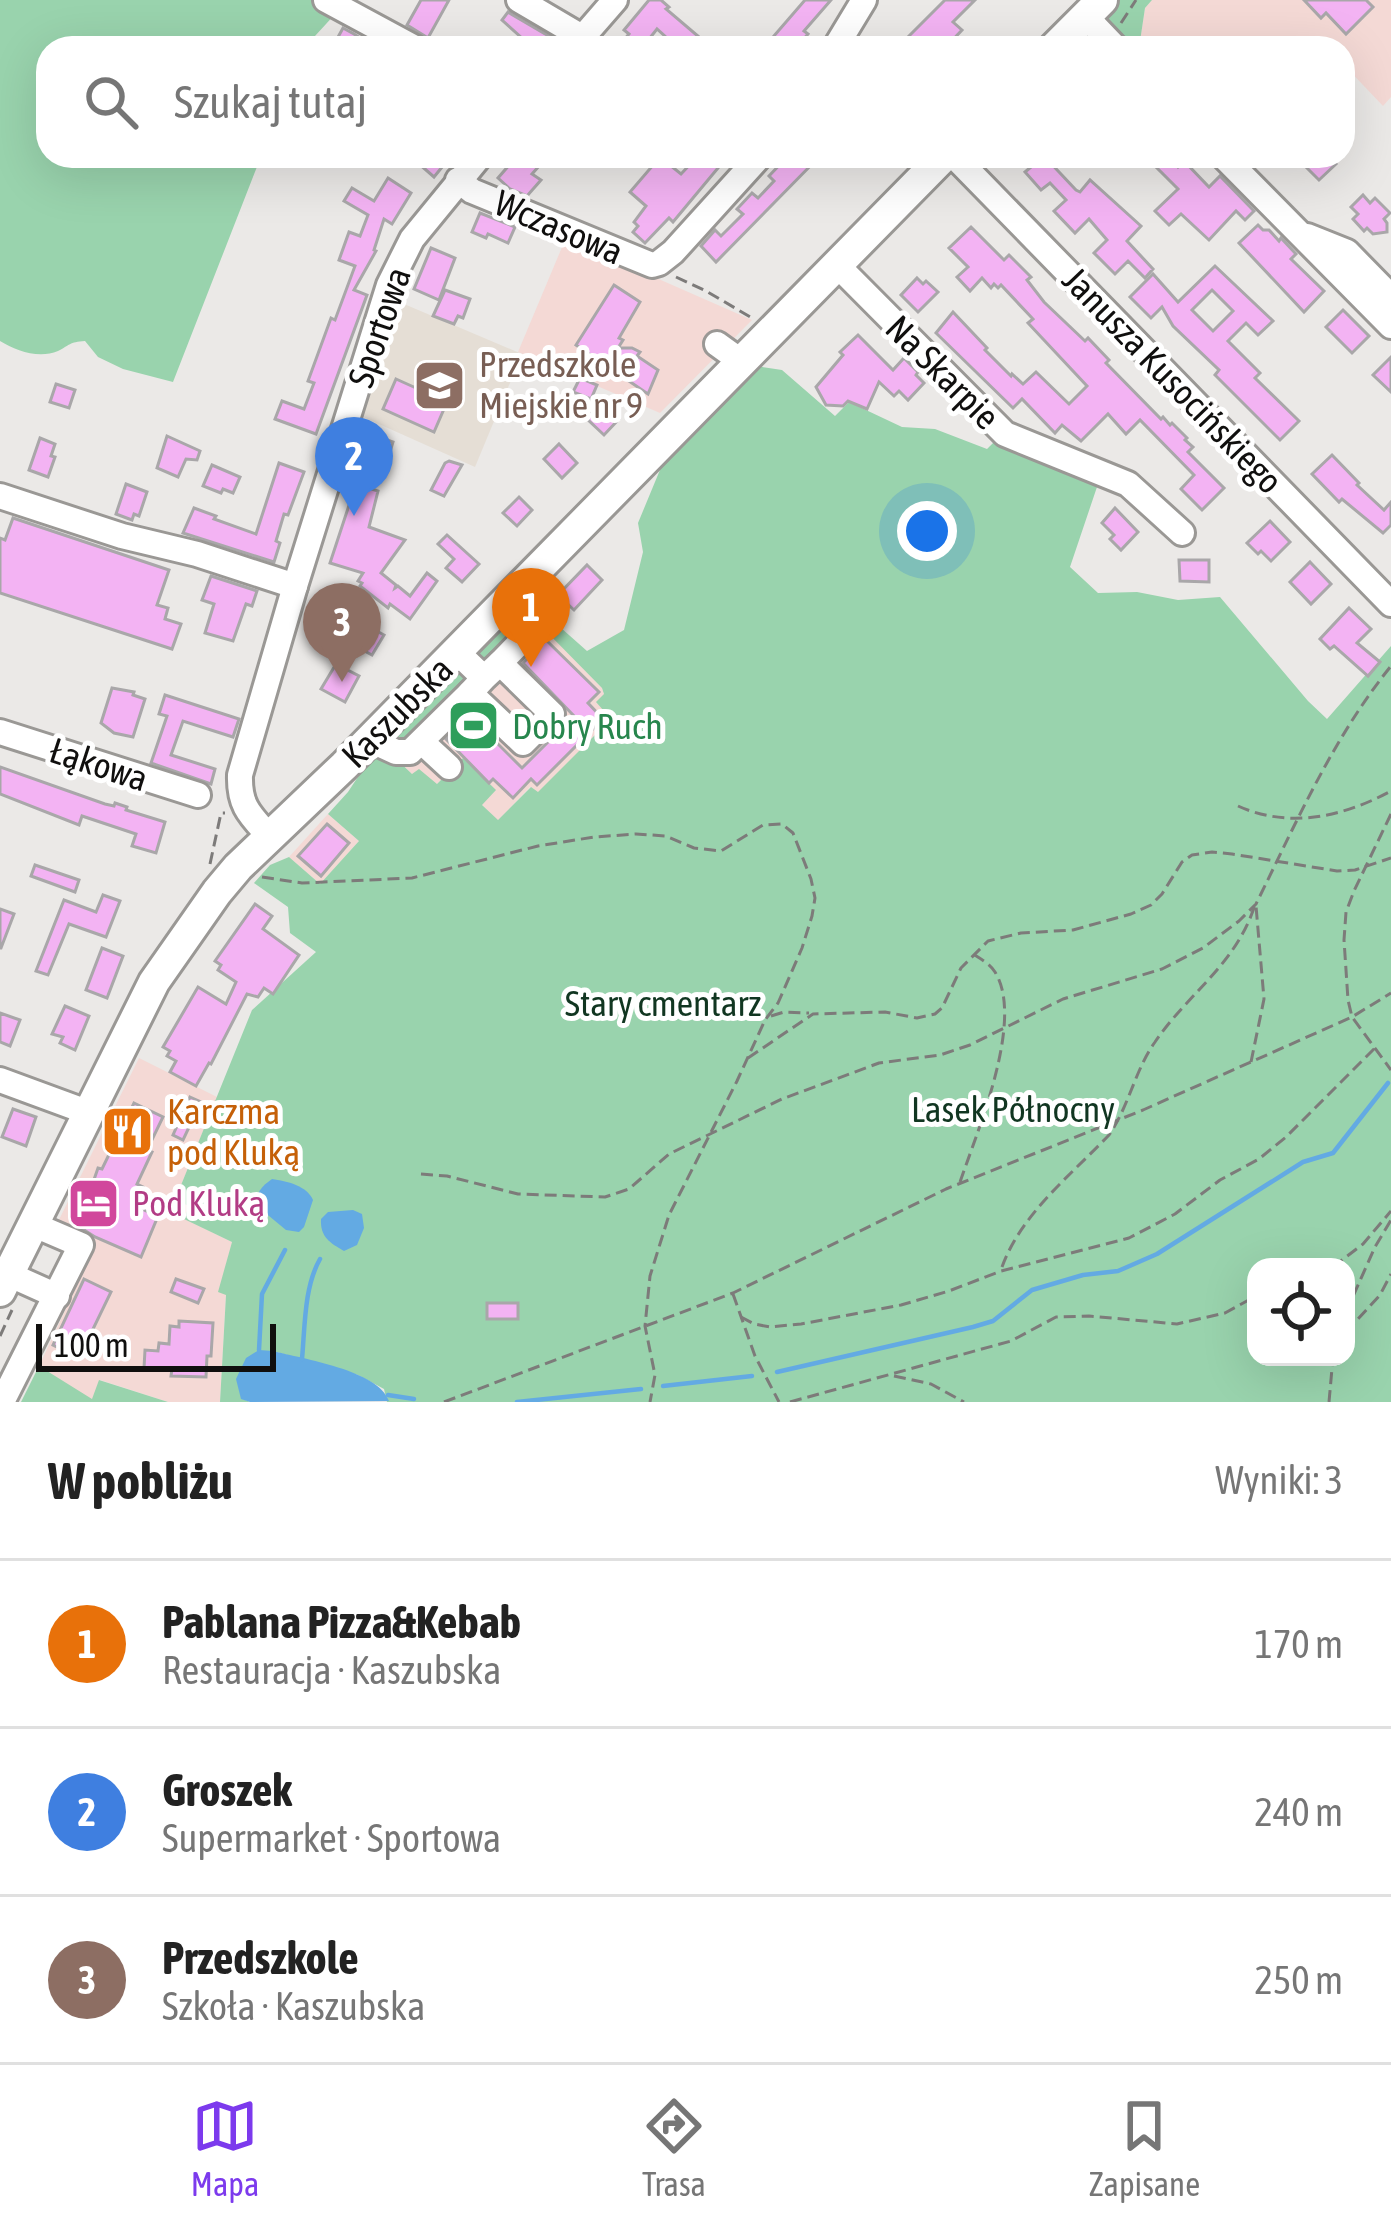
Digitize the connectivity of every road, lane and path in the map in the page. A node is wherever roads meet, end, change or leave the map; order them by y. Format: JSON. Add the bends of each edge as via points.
{"nodes":[{"id":1,"x":326,"y":0,"type":"edge"},
{"id":2,"x":519,"y":0,"type":"edge"},
{"id":3,"x":615,"y":0,"type":"edge"},
{"id":4,"x":864,"y":0,"type":"edge"},
{"id":5,"x":1095,"y":7,"type":"edge"},
{"id":6,"x":393,"y":36,"type":"edge"},
{"id":7,"x":568,"y":36,"type":"edge"},
{"id":8,"x":584,"y":36,"type":"edge"},
{"id":9,"x":842,"y":36,"type":"edge"},
{"id":10,"x":1066,"y":36,"type":"edge"},
{"id":11,"x":1104,"y":36,"type":"edge"},
{"id":12,"x":469,"y":168,"type":"edge"},
{"id":13,"x":749,"y":168,"type":"edge"},
{"id":14,"x":937,"y":168,"type":"edge"},
{"id":15,"x":961,"y":168,"type":"edge"},
{"id":16,"x":1235,"y":168,"type":"edge"},
{"id":17,"x":458,"y":181,"type":"junction"},
{"id":18,"x":659,"y":263,"type":"junction"},
{"id":19,"x":837,"y":265,"type":"junction"},
{"id":20,"x":1376,"y":291,"type":"edge"},
{"id":21,"x":759,"y":322,"type":"dead end"},
{"id":22,"x":1391,"y":326,"type":"edge"},
{"id":23,"x":0,"y":496,"type":"edge"},
{"id":24,"x":1182,"y":533,"type":"dead end"},
{"id":25,"x":295,"y":586,"type":"junction"},
{"id":26,"x":1391,"y":604,"type":"edge"},
{"id":27,"x":534,"y":628,"type":"dead end"},
{"id":28,"x":457,"y":652,"type":"junction"},
{"id":29,"x":1391,"y":665,"type":"edge"},
{"id":30,"x":485,"y":678,"type":"junction"},
{"id":31,"x":0,"y":732,"type":"edge"},
{"id":32,"x":370,"y":740,"type":"junction"},
{"id":33,"x":422,"y":742,"type":"junction"},
{"id":34,"x":449,"y":767,"type":"dead end"},
{"id":35,"x":1391,"y":791,"type":"edge"},
{"id":36,"x":198,"y":795,"type":"dead end"},
{"id":37,"x":1238,"y":806,"type":"dead end"},
{"id":38,"x":1391,"y":814,"type":"edge"},
{"id":39,"x":1298,"y":819,"type":"junction"},
{"id":40,"x":261,"y":839,"type":"junction"},
{"id":41,"x":1391,"y":858,"type":"edge"},
{"id":42,"x":1277,"y":862,"type":"junction"},
{"id":43,"x":209,"y":866,"type":"dead end"},
{"id":44,"x":1365,"y":867,"type":"junction"},
{"id":45,"x":1256,"y":904,"type":"junction"},
{"id":46,"x":973,"y":954,"type":"junction"},
{"id":47,"x":1391,"y":992,"type":"edge"},
{"id":48,"x":813,"y":1014,"type":"junction"},
{"id":49,"x":1352,"y":1017,"type":"junction"},
{"id":50,"x":765,"y":1020,"type":"junction"},
{"id":51,"x":1003,"y":1029,"type":"junction"},
{"id":52,"x":1375,"y":1048,"type":"junction"},
{"id":53,"x":747,"y":1060,"type":"junction"},
{"id":54,"x":1251,"y":1062,"type":"junction"},
{"id":55,"x":1391,"y":1070,"type":"edge"},
{"id":56,"x":0,"y":1081,"type":"edge"},
{"id":57,"x":87,"y":1112,"type":"junction"},
{"id":58,"x":1119,"y":1120,"type":"junction"},
{"id":59,"x":712,"y":1131,"type":"junction"},
{"id":60,"x":421,"y":1174,"type":"dead end"},
{"id":61,"x":959,"y":1184,"type":"junction"},
{"id":62,"x":1391,"y":1210,"type":"edge"},
{"id":63,"x":1391,"y":1220,"type":"edge"},
{"id":64,"x":32,"y":1224,"type":"junction"},
{"id":65,"x":1345,"y":1258,"type":"edge"},
{"id":66,"x":1001,"y":1271,"type":"junction"},
{"id":67,"x":1391,"y":1274,"type":"edge"},
{"id":68,"x":11,"y":1282,"type":"edge"},
{"id":69,"x":1355,"y":1292,"type":"edge"},
{"id":70,"x":733,"y":1293,"type":"junction"},
{"id":71,"x":57,"y":1296,"type":"junction"},
{"id":72,"x":1247,"y":1301,"type":"edge"},
{"id":73,"x":741,"y":1317,"type":"junction"},
{"id":74,"x":1355,"y":1322,"type":"edge"},
{"id":75,"x":644,"y":1326,"type":"junction"},
{"id":76,"x":0,"y":1336,"type":"edge"},
{"id":77,"x":1332,"y":1366,"type":"edge"},
{"id":78,"x":886,"y":1376,"type":"junction"},
{"id":79,"x":2,"y":1402,"type":"edge"},
{"id":80,"x":444,"y":1402,"type":"edge"},
{"id":81,"x":650,"y":1402,"type":"edge"},
{"id":82,"x":779,"y":1402,"type":"edge"},
{"id":83,"x":790,"y":1402,"type":"edge"},
{"id":84,"x":964,"y":1402,"type":"edge"},
{"id":85,"x":1329,"y":1402,"type":"edge"}],
"edges":[{"from":1,"to":6,"type":"street"},
{"from":2,"to":7,"type":"street"},
{"from":3,"to":8,"type":"street"},
{"from":4,"to":9,"type":"street"},
{"from":5,"to":10,"type":"main road"},
{"from":5,"to":11,"type":"street","via":[[1093,24]]},
{"from":12,"to":17,"type":"street","name":"Sportowa"},
{"from":13,"to":18,"type":"street","name":"Wczasowa"},
{"from":14,"to":19,"type":"main road","name":"Kaszubska"},
{"from":15,"to":26,"type":"street","name":"Janusza Kusocińskiego"},
{"from":16,"to":20,"type":"street","via":[[1299,233]]},
{"from":17,"to":18,"type":"street","name":"Wczasowa"},
{"from":17,"to":25,"type":"street","name":"Sportowa","via":[[398,263]]},
{"from":18,"to":21,"type":"path"},
{"from":19,"to":24,"type":"street","name":"Na Skarpie","via":[[1005,434],[1128,484]]},
{"from":19,"to":28,"type":"main road","name":"Kaszubska","via":[[729,353]]},
{"from":20,"to":22,"type":"street"},
{"from":23,"to":25,"type":"street"},
{"from":25,"to":40,"type":"street","name":"Sportowa","via":[[240,775],[241,799]]},
{"from":27,"to":30,"type":"street"},
{"from":28,"to":30,"type":"street"},
{"from":28,"to":32,"type":"main road","name":"Kaszubska"},
{"from":29,"to":39,"type":"path","via":[[1331,751]]},
{"from":30,"to":33,"type":"street"},
{"from":31,"to":36,"type":"street","name":"Łąkowa"},
{"from":32,"to":33,"type":"street","via":[[400,753]]},
{"from":32,"to":40,"type":"main road","name":"Kaszubska"},
{"from":33,"to":34,"type":"street"},
{"from":35,"to":39,"type":"path"},
{"from":37,"to":39,"type":"path"},
{"from":38,"to":44,"type":"path"},
{"from":39,"to":42,"type":"path"},
{"from":40,"to":43,"type":"path","via":[[221,813]]},
{"from":40,"to":50,"type":"path","via":[[256,874],[302,883],[412,878],[538,845],[636,834],[721,851],[763,825],[782,824],[793,833],[814,898],[802,948]]},
{"from":40,"to":57,"type":"main road","name":"Kaszubska","via":[[154,982]]},
{"from":41,"to":44,"type":"path"},
{"from":42,"to":44,"type":"path"},
{"from":42,"to":45,"type":"path"},
{"from":42,"to":46,"type":"path","via":[[1192,855],[1151,905],[1073,930],[1003,936]]},
{"from":44,"to":49,"type":"path","via":[[1346,912]]},
{"from":45,"to":51,"type":"path","via":[[1203,948],[1162,969],[1063,999]]},
{"from":45,"to":54,"type":"path","via":[[1264,999]]},
{"from":45,"to":58,"type":"path","via":[[1242,939],[1153,1044]]},
{"from":46,"to":48,"type":"path","via":[[942,1008],[928,1017]]},
{"from":46,"to":51,"type":"path","via":[[996,973]]},
{"from":47,"to":49,"type":"path"},
{"from":48,"to":50,"type":"path"},
{"from":48,"to":53,"type":"path"},
{"from":49,"to":52,"type":"path"},
{"from":49,"to":54,"type":"path"},
{"from":50,"to":53,"type":"path"},
{"from":51,"to":59,"type":"path","via":[[940,1055],[851,1072]]},
{"from":51,"to":61,"type":"path"},
{"from":52,"to":55,"type":"path"},
{"from":52,"to":66,"type":"path","via":[[1259,1159],[1155,1226]]},
{"from":53,"to":59,"type":"path"},
{"from":54,"to":58,"type":"path"},
{"from":56,"to":57,"type":"street"},
{"from":57,"to":64,"type":"main road","name":"Kaszubska"},
{"from":58,"to":61,"type":"path"},
{"from":58,"to":66,"type":"path","via":[[1021,1230]]},
{"from":59,"to":60,"type":"path","via":[[605,1197],[518,1194]]},
{"from":59,"to":75,"type":"path","via":[[669,1215]]},
{"from":61,"to":70,"type":"path"},
{"from":62,"to":65,"type":"path"},
{"from":63,"to":69,"type":"path"},
{"from":64,"to":68,"type":"main road","name":"Kaszubska"},
{"from":64,"to":71,"type":"street","via":[[81,1245]]},
{"from":66,"to":73,"type":"path","via":[[901,1305],[801,1324],[770,1327]]},
{"from":67,"to":74,"type":"path"},
{"from":68,"to":71,"type":"street"},
{"from":68,"to":76,"type":"path"},
{"from":70,"to":73,"type":"path"},
{"from":70,"to":75,"type":"path"},
{"from":71,"to":79,"type":"street"},
{"from":72,"to":78,"type":"path","via":[[1177,1324],[1056,1317],[1011,1341]]},
{"from":73,"to":82,"type":"path"},
{"from":75,"to":80,"type":"path"},
{"from":75,"to":81,"type":"path","via":[[655,1375]]},
{"from":77,"to":85,"type":"path"},
{"from":78,"to":83,"type":"path"},
{"from":78,"to":84,"type":"path","via":[[931,1384]]}]}
